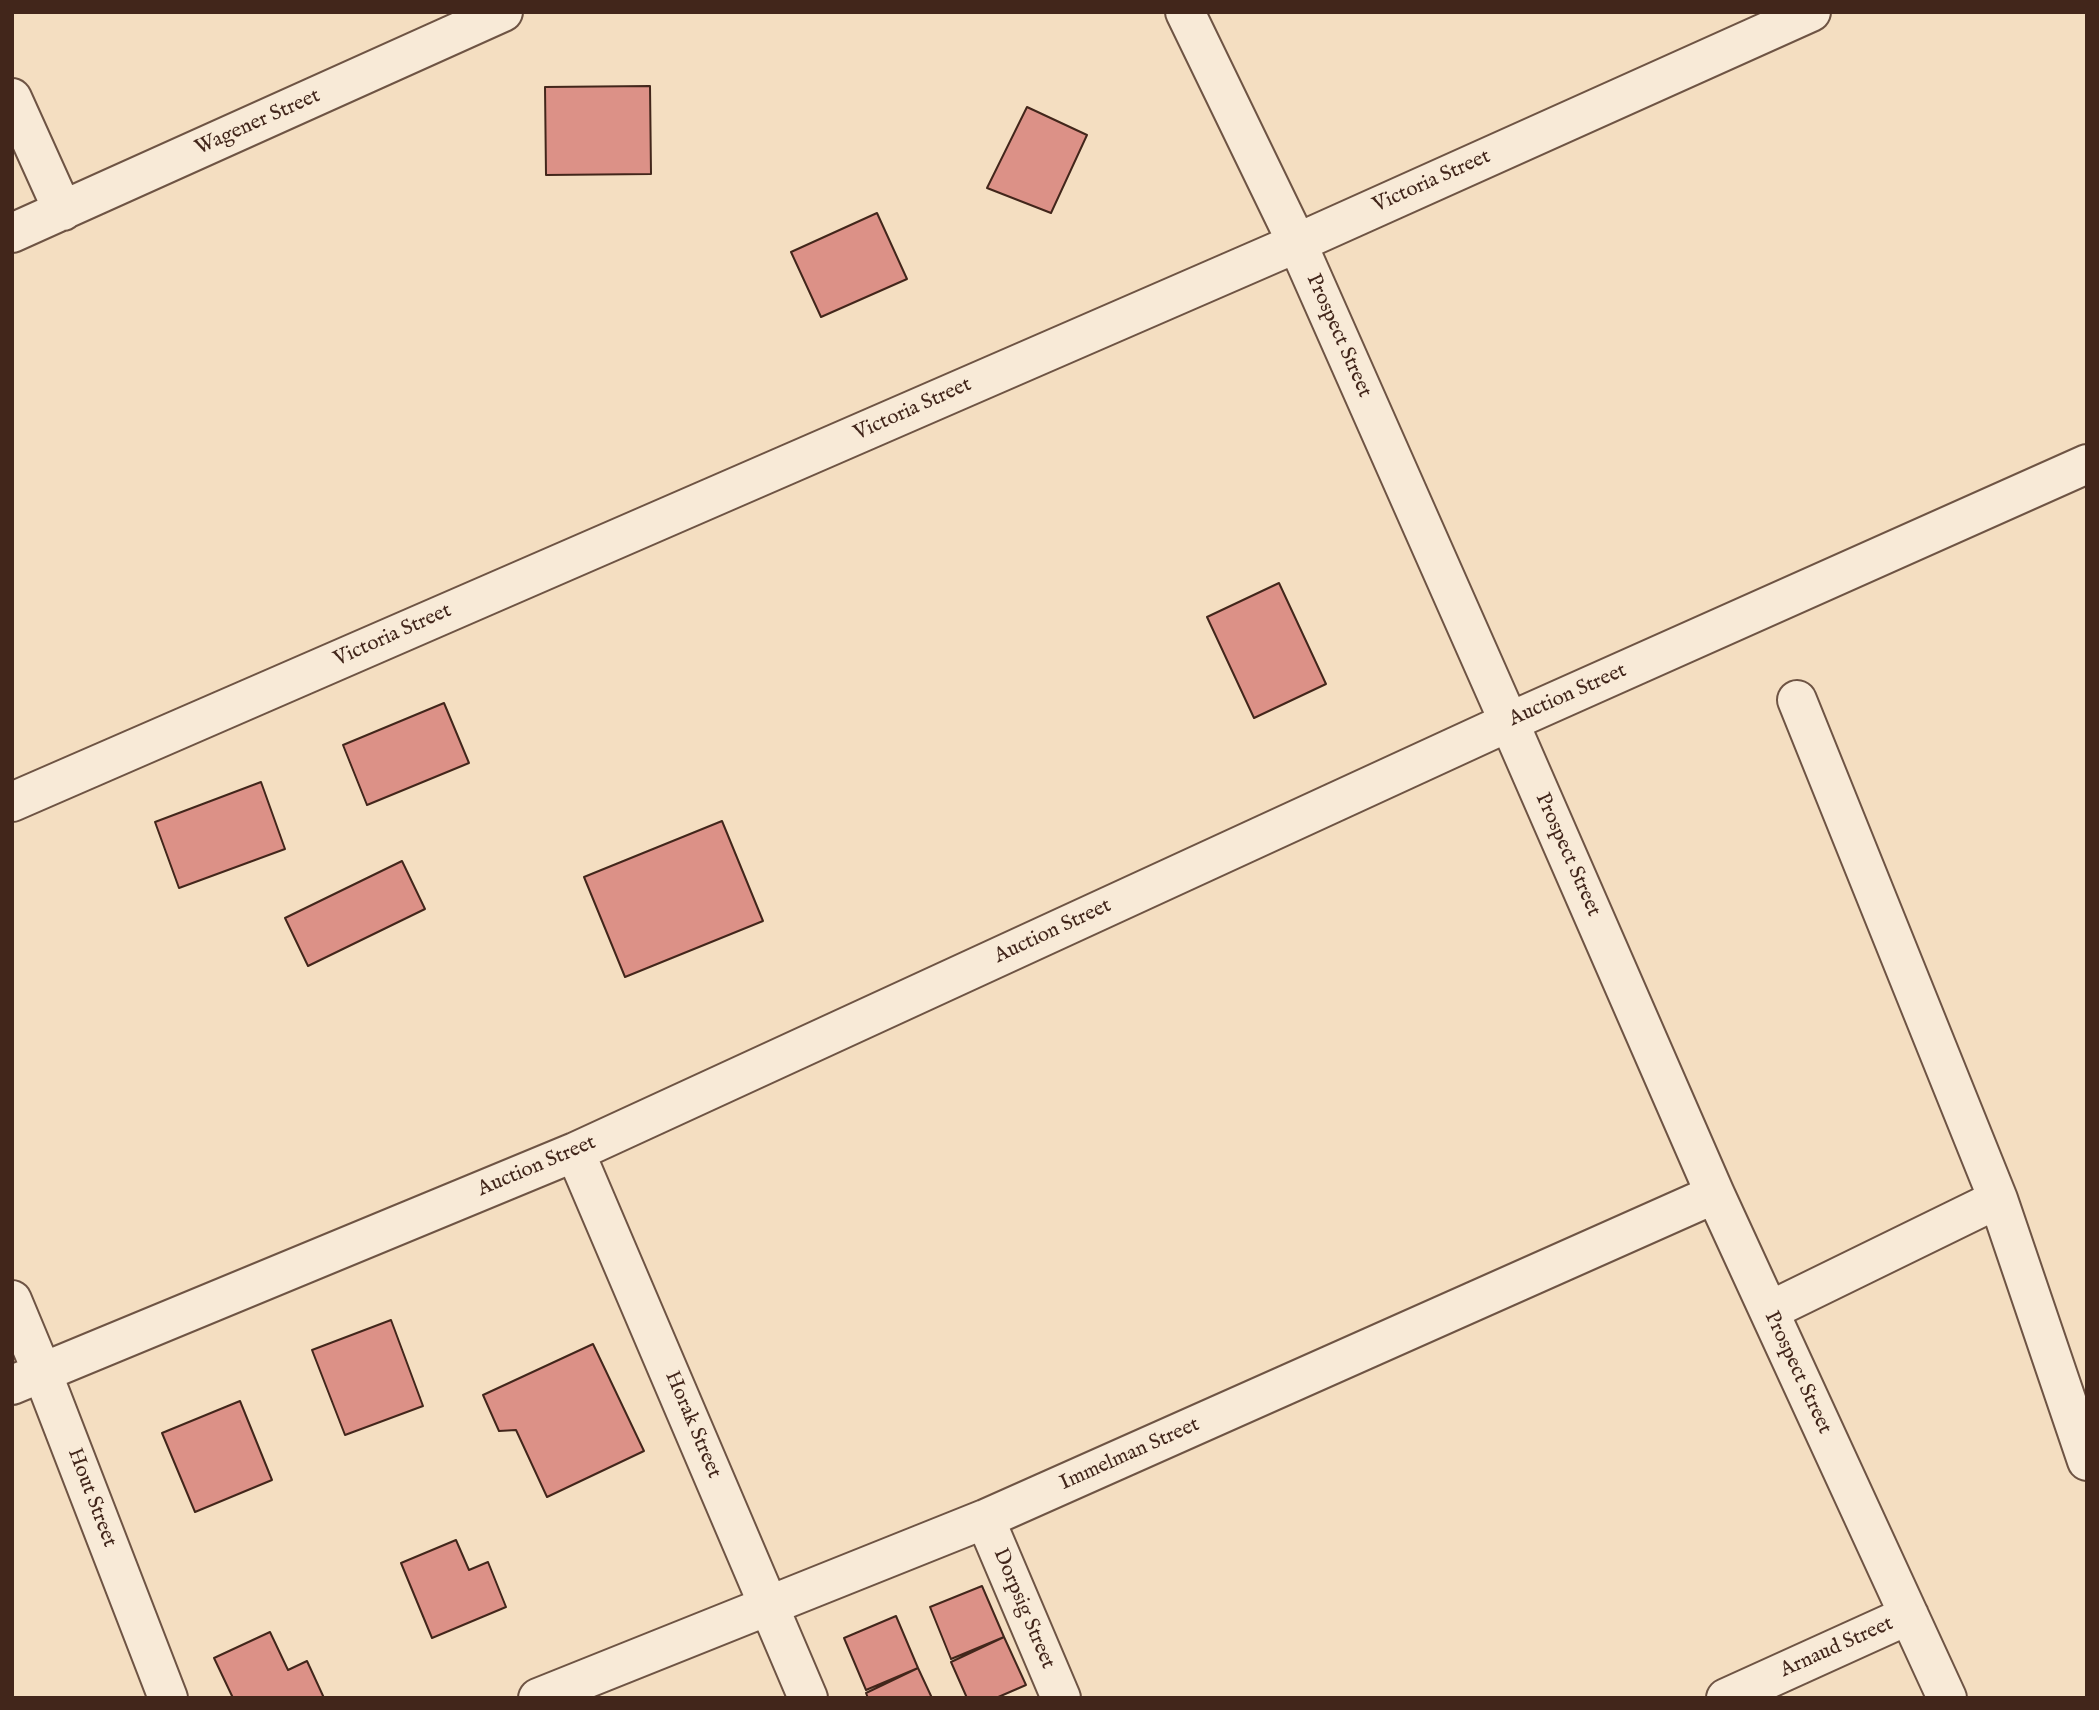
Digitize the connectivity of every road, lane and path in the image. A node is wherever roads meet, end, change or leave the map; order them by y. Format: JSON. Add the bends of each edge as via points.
{"nodes":[{"id":1,"x":503,"y":12,"type":"edge"},
{"id":2,"x":1185,"y":12,"type":"edge"},
{"id":3,"x":1811,"y":12,"type":"edge"},
{"id":4,"x":12,"y":98,"type":"edge"},
{"id":5,"x":63,"y":211,"type":"junction"},
{"id":6,"x":12,"y":233,"type":"edge"},
{"id":7,"x":1297,"y":243,"type":"junction"},
{"id":8,"x":2087,"y":464,"type":"edge"},
{"id":9,"x":1797,"y":699,"type":"dead end"},
{"id":10,"x":1509,"y":722,"type":"junction"},
{"id":11,"x":12,"y":802,"type":"edge"},
{"id":12,"x":575,"y":1152,"type":"junction"},
{"id":13,"x":1715,"y":1194,"type":"junction"},
{"id":14,"x":1998,"y":1199,"type":"junction"},
{"id":15,"x":12,"y":1300,"type":"edge"},
{"id":16,"x":1769,"y":1311,"type":"junction"},
{"id":17,"x":27,"y":1378,"type":"edge"},
{"id":18,"x":2087,"y":1461,"type":"edge"},
{"id":19,"x":985,"y":1519,"type":"junction"},
{"id":20,"x":770,"y":1606,"type":"junction"},
{"id":21,"x":1909,"y":1615,"type":"junction"},
{"id":22,"x":168,"y":1698,"type":"edge"},
{"id":23,"x":538,"y":1698,"type":"edge"},
{"id":24,"x":808,"y":1698,"type":"edge"},
{"id":25,"x":1061,"y":1698,"type":"edge"},
{"id":26,"x":1726,"y":1698,"type":"edge"},
{"id":27,"x":1947,"y":1698,"type":"edge"}],
"edges":[{"from":1,"to":5,"type":"street","name":"Wagener Street"},
{"from":2,"to":7,"type":"street","name":"Prospect Street"},
{"from":3,"to":7,"type":"street","name":"Victoria Street"},
{"from":4,"to":5,"type":"street"},
{"from":5,"to":6,"type":"street","name":"Wagener Street"},
{"from":7,"to":10,"type":"street","name":"Prospect Street"},
{"from":7,"to":11,"type":"street","name":"Victoria Street"},
{"from":8,"to":10,"type":"street","name":"Auction Street"},
{"from":9,"to":14,"type":"street"},
{"from":10,"to":12,"type":"street","name":"Auction Street"},
{"from":10,"to":13,"type":"street","name":"Prospect Street"},
{"from":12,"to":17,"type":"street","name":"Auction Street"},
{"from":12,"to":20,"type":"street","name":"Horak Street"},
{"from":13,"to":16,"type":"street","name":"Prospect Street"},
{"from":13,"to":19,"type":"street","name":"Immelman Street"},
{"from":14,"to":16,"type":"street"},
{"from":14,"to":18,"type":"street"},
{"from":15,"to":17,"type":"street","name":"Hout Street"},
{"from":16,"to":21,"type":"street","name":"Prospect Street"},
{"from":17,"to":22,"type":"street","name":"Hout Street"},
{"from":19,"to":20,"type":"street","name":"Immelman Street"},
{"from":19,"to":25,"type":"street","name":"Dorpsig Street"},
{"from":20,"to":23,"type":"street","name":"Immelman Street"},
{"from":20,"to":24,"type":"street","name":"Horak Street"},
{"from":21,"to":26,"type":"street","name":"Arnaud Street"},
{"from":21,"to":27,"type":"street","name":"Prospect Street"}]}
